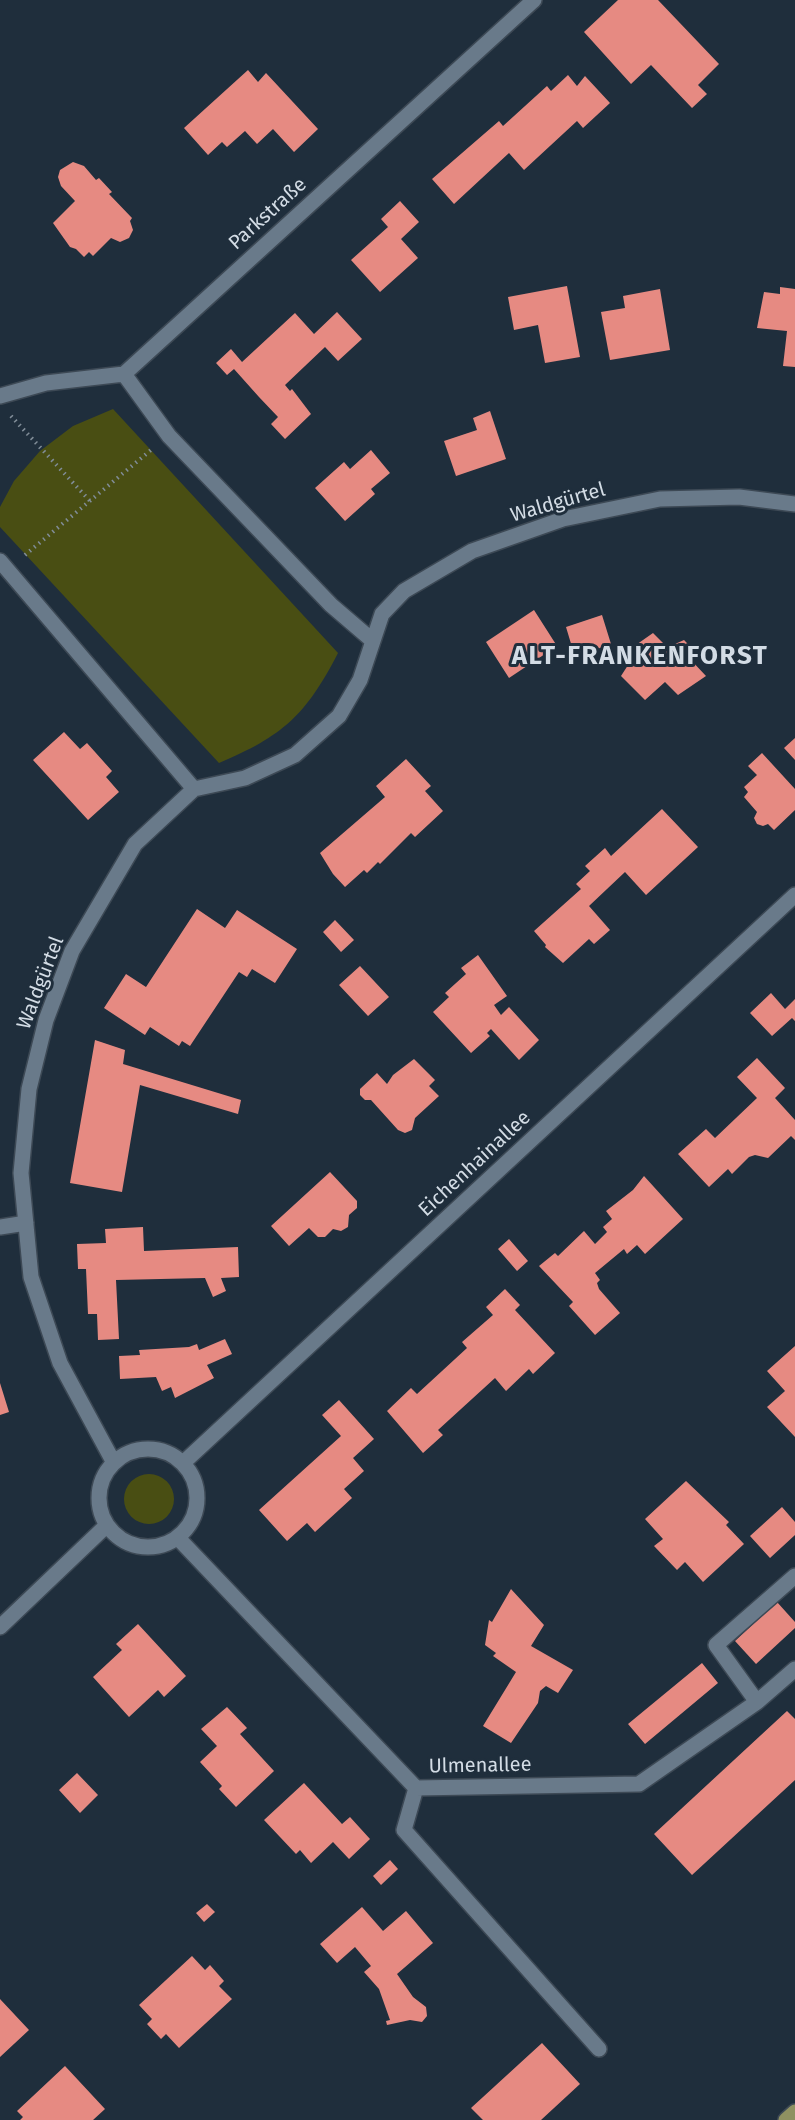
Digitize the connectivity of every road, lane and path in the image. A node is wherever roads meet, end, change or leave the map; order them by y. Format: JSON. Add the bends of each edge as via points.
{"nodes":[{"id":1,"x":534,"y":0,"type":"edge"},
{"id":2,"x":124,"y":374,"type":"junction"},
{"id":3,"x":0,"y":396,"type":"edge"},
{"id":4,"x":8,"y":414,"type":"dead end"},
{"id":5,"x":169,"y":436,"type":"junction"},
{"id":6,"x":90,"y":501,"type":"junction"},
{"id":7,"x":795,"y":504,"type":"edge"},
{"id":8,"x":4,"y":565,"type":"edge"},
{"id":9,"x":373,"y":641,"type":"junction"},
{"id":10,"x":194,"y":789,"type":"junction"},
{"id":11,"x":795,"y":895,"type":"edge"},
{"id":12,"x":26,"y":1223,"type":"junction"},
{"id":13,"x":0,"y":1227,"type":"edge"},
{"id":14,"x":114,"y":1463,"type":"junction"},
{"id":15,"x":183,"y":1463,"type":"junction"},
{"id":16,"x":107,"y":1525,"type":"junction"},
{"id":17,"x":178,"y":1538,"type":"junction"},
{"id":18,"x":795,"y":1576,"type":"edge"},
{"id":19,"x":0,"y":1628,"type":"edge"},
{"id":20,"x":795,"y":1669,"type":"edge"},
{"id":21,"x":757,"y":1702,"type":"junction"},
{"id":22,"x":416,"y":1788,"type":"junction"},
{"id":23,"x":599,"y":2049,"type":"dead end"},
{"id":24,"x":795,"y":2112,"type":"edge"},
{"id":25,"x":786,"y":2120,"type":"edge"}],
"edges":[{"from":1,"to":2,"type":"street","name":"Parkstraße"},
{"from":2,"to":3,"type":"street","via":[[46,383]]},
{"from":2,"to":5,"type":"street"},
{"from":4,"to":6,"type":"path"},
{"from":5,"to":6,"type":"path"},
{"from":5,"to":9,"type":"street","via":[[331,604]]},
{"from":6,"to":8,"type":"path"},
{"from":7,"to":9,"type":"street","name":"Waldgürtel","via":[[739,497],[660,499],[563,519],[472,552],[404,591],[382,614]]},
{"from":8,"to":10,"type":"street"},
{"from":9,"to":10,"type":"street","name":"Waldgürtel","via":[[360,680],[339,716],[295,755],[245,778]]},
{"from":10,"to":12,"type":"street","name":"Waldgürtel","via":[[135,844],[72,951],[46,1020],[29,1089],[21,1173]]},
{"from":11,"to":15,"type":"street","name":"Eichenhainallee"},
{"from":12,"to":13,"type":"street"},
{"from":12,"to":14,"type":"street","name":"Waldgürtel","via":[[31,1276],[60,1363]]},
{"from":14,"to":15,"type":"street","via":[[130,1453],[149,1449],[167,1453]]},
{"from":14,"to":16,"type":"street","via":[[99,1492],[100,1509]]},
{"from":15,"to":17,"type":"street","via":[[193,1477],[196,1510]]},
{"from":16,"to":17,"type":"street","via":[[121,1540],[140,1547],[160,1546]]},
{"from":16,"to":19,"type":"street"},
{"from":17,"to":22,"type":"street","name":"Ulmenallee"},
{"from":18,"to":21,"type":"street","via":[[716,1645]]},
{"from":20,"to":21,"type":"street","name":"Ulmenallee"},
{"from":21,"to":22,"type":"street","name":"Ulmenallee","via":[[639,1784]]},
{"from":22,"to":23,"type":"street","via":[[404,1830]]},
{"from":24,"to":25,"type":"main road"}]}
